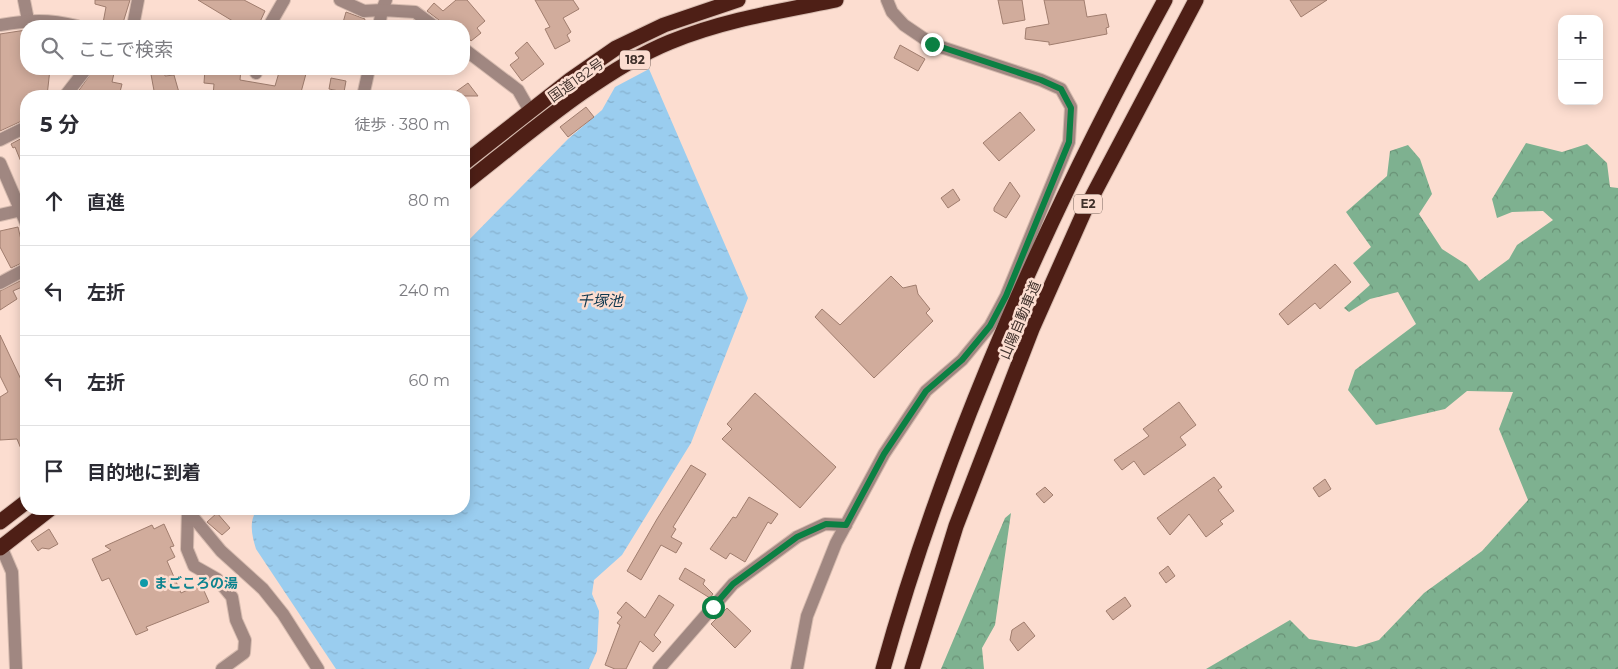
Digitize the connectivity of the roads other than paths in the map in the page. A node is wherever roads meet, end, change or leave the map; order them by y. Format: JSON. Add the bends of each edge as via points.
{"nodes":[{"id":1,"x":24,"y":0,"type":"edge"},
{"id":2,"x":138,"y":0,"type":"edge"},
{"id":3,"x":284,"y":0,"type":"edge"},
{"id":4,"x":340,"y":0,"type":"edge"},
{"id":5,"x":738,"y":0,"type":"edge"},
{"id":6,"x":836,"y":0,"type":"edge"},
{"id":7,"x":887,"y":0,"type":"edge"},
{"id":8,"x":1165,"y":0,"type":"edge"},
{"id":9,"x":1196,"y":0,"type":"edge"},
{"id":10,"x":384,"y":5,"type":"edge"},
{"id":11,"x":28,"y":20,"type":"joint"},
{"id":12,"x":52,"y":20,"type":"edge"},
{"id":13,"x":134,"y":20,"type":"edge"},
{"id":14,"x":273,"y":20,"type":"edge"},
{"id":15,"x":380,"y":20,"type":"edge"},
{"id":16,"x":426,"y":20,"type":"edge"},
{"id":17,"x":20,"y":21,"type":"edge"},
{"id":18,"x":0,"y":25,"type":"edge"},
{"id":19,"x":470,"y":54,"type":"edge"},
{"id":20,"x":81,"y":75,"type":"edge"},
{"id":21,"x":368,"y":75,"type":"edge"},
{"id":22,"x":70,"y":90,"type":"edge"},
{"id":23,"x":364,"y":90,"type":"edge"},
{"id":24,"x":530,"y":111,"type":"junction"},
{"id":25,"x":20,"y":130,"type":"edge"},
{"id":26,"x":0,"y":140,"type":"edge"},
{"id":27,"x":470,"y":158,"type":"edge"},
{"id":28,"x":0,"y":163,"type":"edge"},
{"id":29,"x":470,"y":179,"type":"edge"},
{"id":30,"x":20,"y":206,"type":"edge"},
{"id":31,"x":20,"y":214,"type":"edge"},
{"id":32,"x":0,"y":215,"type":"edge"},
{"id":33,"x":20,"y":272,"type":"edge"},
{"id":34,"x":0,"y":283,"type":"edge"},
{"id":35,"x":20,"y":507,"type":"edge"},
{"id":36,"x":42,"y":515,"type":"edge"},
{"id":37,"x":188,"y":515,"type":"edge"},
{"id":38,"x":192,"y":515,"type":"edge"},
{"id":39,"x":0,"y":522,"type":"edge"},
{"id":40,"x":846,"y":525,"type":"junction"},
{"id":41,"x":1,"y":546,"type":"edge"},
{"id":42,"x":16,"y":669,"type":"edge"},
{"id":43,"x":222,"y":669,"type":"edge"},
{"id":44,"x":318,"y":669,"type":"edge"},
{"id":45,"x":659,"y":669,"type":"edge"},
{"id":46,"x":797,"y":669,"type":"edge"},
{"id":47,"x":883,"y":669,"type":"edge"},
{"id":48,"x":912,"y":669,"type":"edge"}],
"edges":[{"from":1,"to":11,"type":"street"},
{"from":2,"to":13,"type":"street"},
{"from":3,"to":14,"type":"street"},
{"from":4,"to":10,"type":"street","via":[[364,11]]},
{"from":5,"to":24,"type":"highway","name":"国道182号","number":"182","via":[[664,25],[616,48]]},
{"from":6,"to":29,"type":"highway","name":"国道182号","number":"182","via":[[746,19],[670,42],[626,65],[580,96]]},
{"from":7,"to":40,"type":"street","via":[[892,12],[904,25],[932,44],[1061,89],[1071,108],[1071,124],[1069,142],[1026,250],[990,326],[962,360],[926,391],[884,454]]},
{"from":8,"to":47,"type":"highway","name":"山陽自動車道","number":"E2","via":[[1061,201],[975,402],[931,515]]},
{"from":9,"to":48,"type":"highway","name":"山陽自動車道","number":"E2","via":[[1084,212],[998,416],[956,526]]},
{"from":10,"to":15,"type":"street"},
{"from":10,"to":16,"type":"street","via":[[415,12]]},
{"from":11,"to":12,"type":"street"},
{"from":17,"to":18,"type":"street"},
{"from":19,"to":24,"type":"street","via":[[518,90]]},
{"from":20,"to":22,"type":"street"},
{"from":21,"to":23,"type":"street"},
{"from":24,"to":27,"type":"highway","name":"国道182号","number":"182"},
{"from":25,"to":26,"type":"street"},
{"from":28,"to":30,"type":"street"},
{"from":31,"to":32,"type":"street"},
{"from":33,"to":34,"type":"street"},
{"from":35,"to":39,"type":"highway"},
{"from":36,"to":41,"type":"highway"},
{"from":37,"to":43,"type":"street","via":[[187,549],[194,566],[217,580],[232,597],[236,620],[245,640],[244,653]]},
{"from":38,"to":44,"type":"street","via":[[221,550],[263,589]]},
{"from":40,"to":45,"type":"street","via":[[826,524],[797,537],[733,584]]},
{"from":40,"to":46,"type":"street","via":[[807,616]]},
{"from":41,"to":42,"type":"street","via":[[12,572]]}]}
